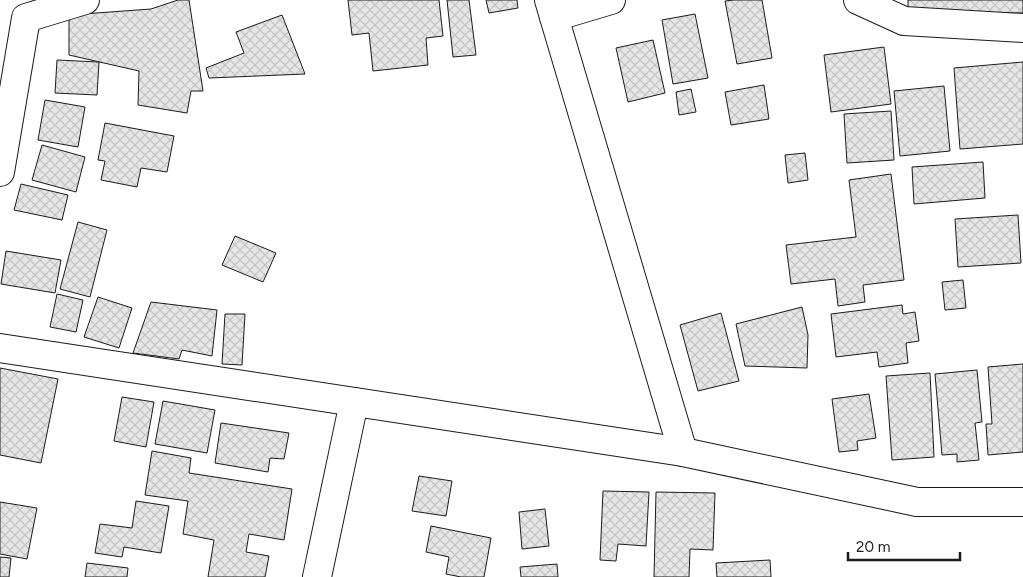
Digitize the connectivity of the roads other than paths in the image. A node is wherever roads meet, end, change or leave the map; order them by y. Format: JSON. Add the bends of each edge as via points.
{"nodes":[{"id":1,"x":85,"y":0,"type":"edge"},
{"id":2,"x":611,"y":0,"type":"edge"},
{"id":3,"x":858,"y":0,"type":"edge"},
{"id":4,"x":551,"y":9,"type":"edge"},
{"id":5,"x":1023,"y":28,"type":"edge"},
{"id":6,"x":0,"y":172,"type":"edge"},
{"id":7,"x":0,"y":348,"type":"edge"},
{"id":8,"x":354,"y":402,"type":"junction"},
{"id":9,"x":683,"y":452,"type":"junction"},
{"id":10,"x":1023,"y":502,"type":"edge"},
{"id":11,"x":317,"y":577,"type":"edge"}],
"edges":[{"from":1,"to":6,"type":"street","via":[[26,18]]},
{"from":2,"to":4,"type":"street"},
{"from":3,"to":5,"type":"street","via":[[904,21]]},
{"from":4,"to":9,"type":"street"},
{"from":7,"to":8,"type":"street"},
{"from":8,"to":9,"type":"street"},
{"from":8,"to":11,"type":"street"},
{"from":9,"to":10,"type":"street","via":[[917,502]]}]}
